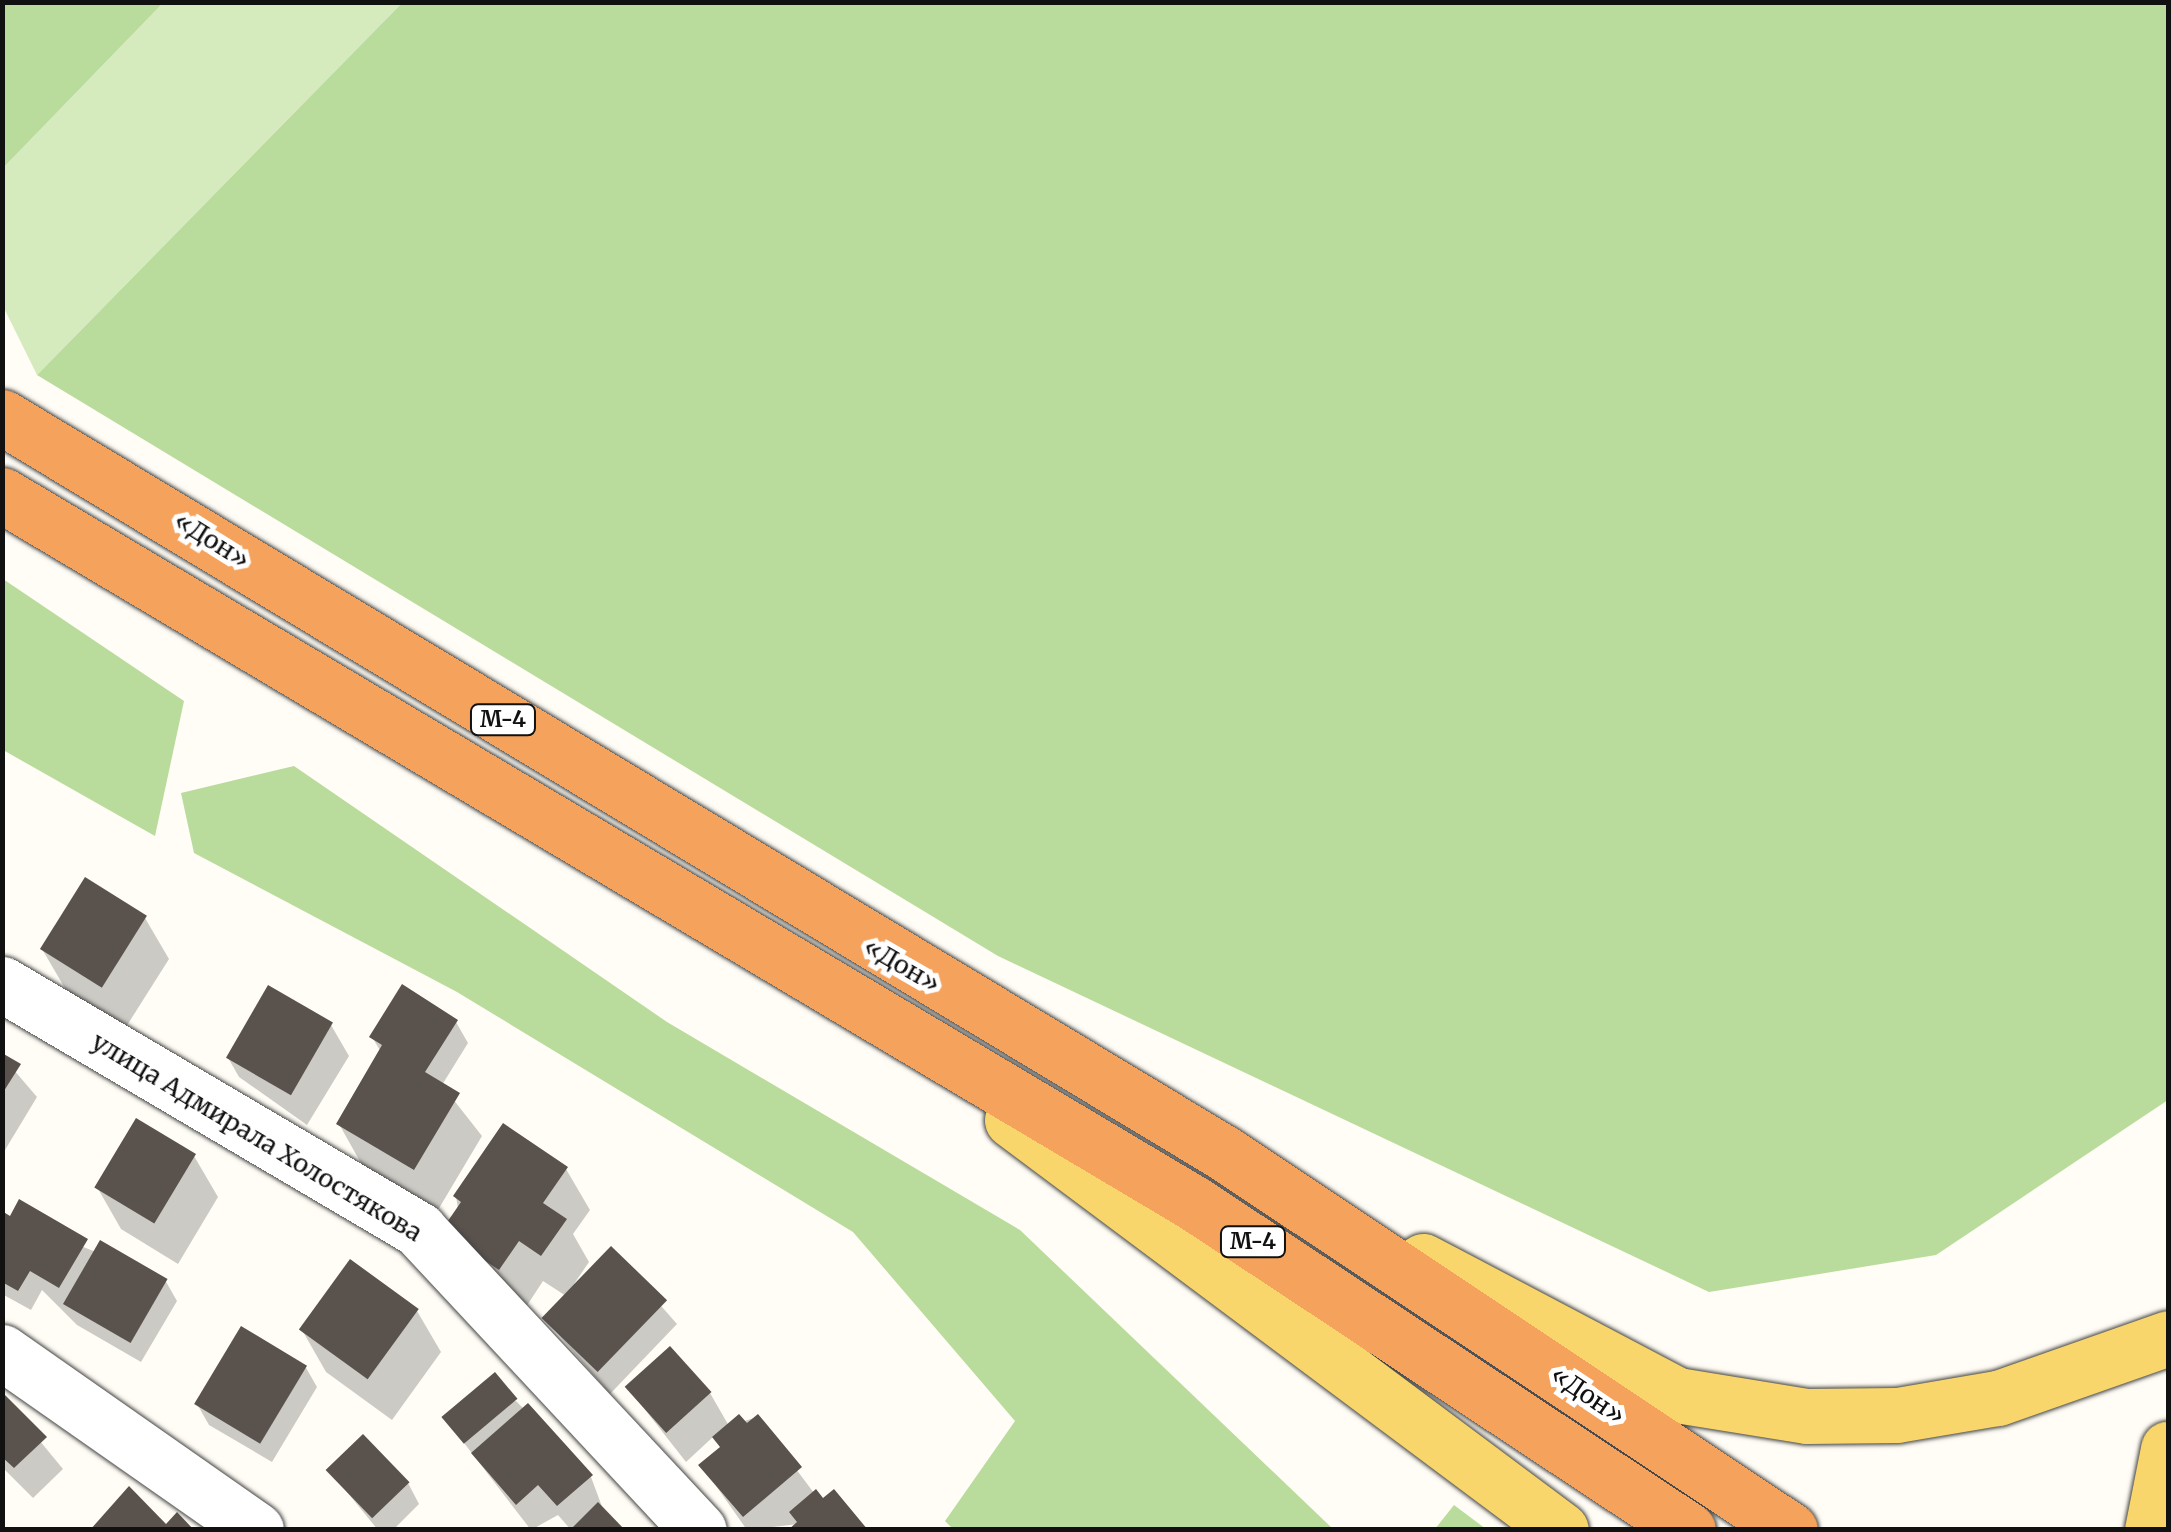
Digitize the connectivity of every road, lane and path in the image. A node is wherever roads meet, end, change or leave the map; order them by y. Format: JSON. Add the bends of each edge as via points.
{"nodes":[{"id":1,"x":2,"y":417,"type":"edge"},
{"id":2,"x":2,"y":494,"type":"edge"},
{"id":3,"x":806,"y":973,"type":"junction"},
{"id":4,"x":2,"y":984,"type":"edge"},
{"id":5,"x":1224,"y":1153,"type":"junction"},
{"id":6,"x":2168,"y":1338,"type":"edge"},
{"id":7,"x":2,"y":1352,"type":"edge"},
{"id":8,"x":2168,"y":1449,"type":"edge"},
{"id":9,"x":256,"y":1530,"type":"edge"},
{"id":10,"x":699,"y":1530,"type":"edge"},
{"id":11,"x":1561,"y":1530,"type":"edge"},
{"id":12,"x":1688,"y":1530,"type":"edge"},
{"id":13,"x":1790,"y":1530,"type":"edge"},
{"id":14,"x":2152,"y":1530,"type":"edge"}],
"edges":[{"from":1,"to":5,"type":"highway","name":"«Дон»","number":"М-4"},
{"from":2,"to":3,"type":"highway","number":"М-4"},
{"from":3,"to":11,"type":"main road"},
{"from":3,"to":12,"type":"highway","number":"М-4","via":[[1195,1204]]},
{"from":4,"to":10,"type":"street","name":"улица Адмирала Холостякова","via":[[418,1230]]},
{"from":5,"to":6,"type":"main road","via":[[1677,1395],[1807,1416],[1897,1415],[1998,1398]]},
{"from":5,"to":13,"type":"highway","name":"«Дон»","number":"М-4"},
{"from":7,"to":9,"type":"street"},
{"from":8,"to":14,"type":"main road"}]}
